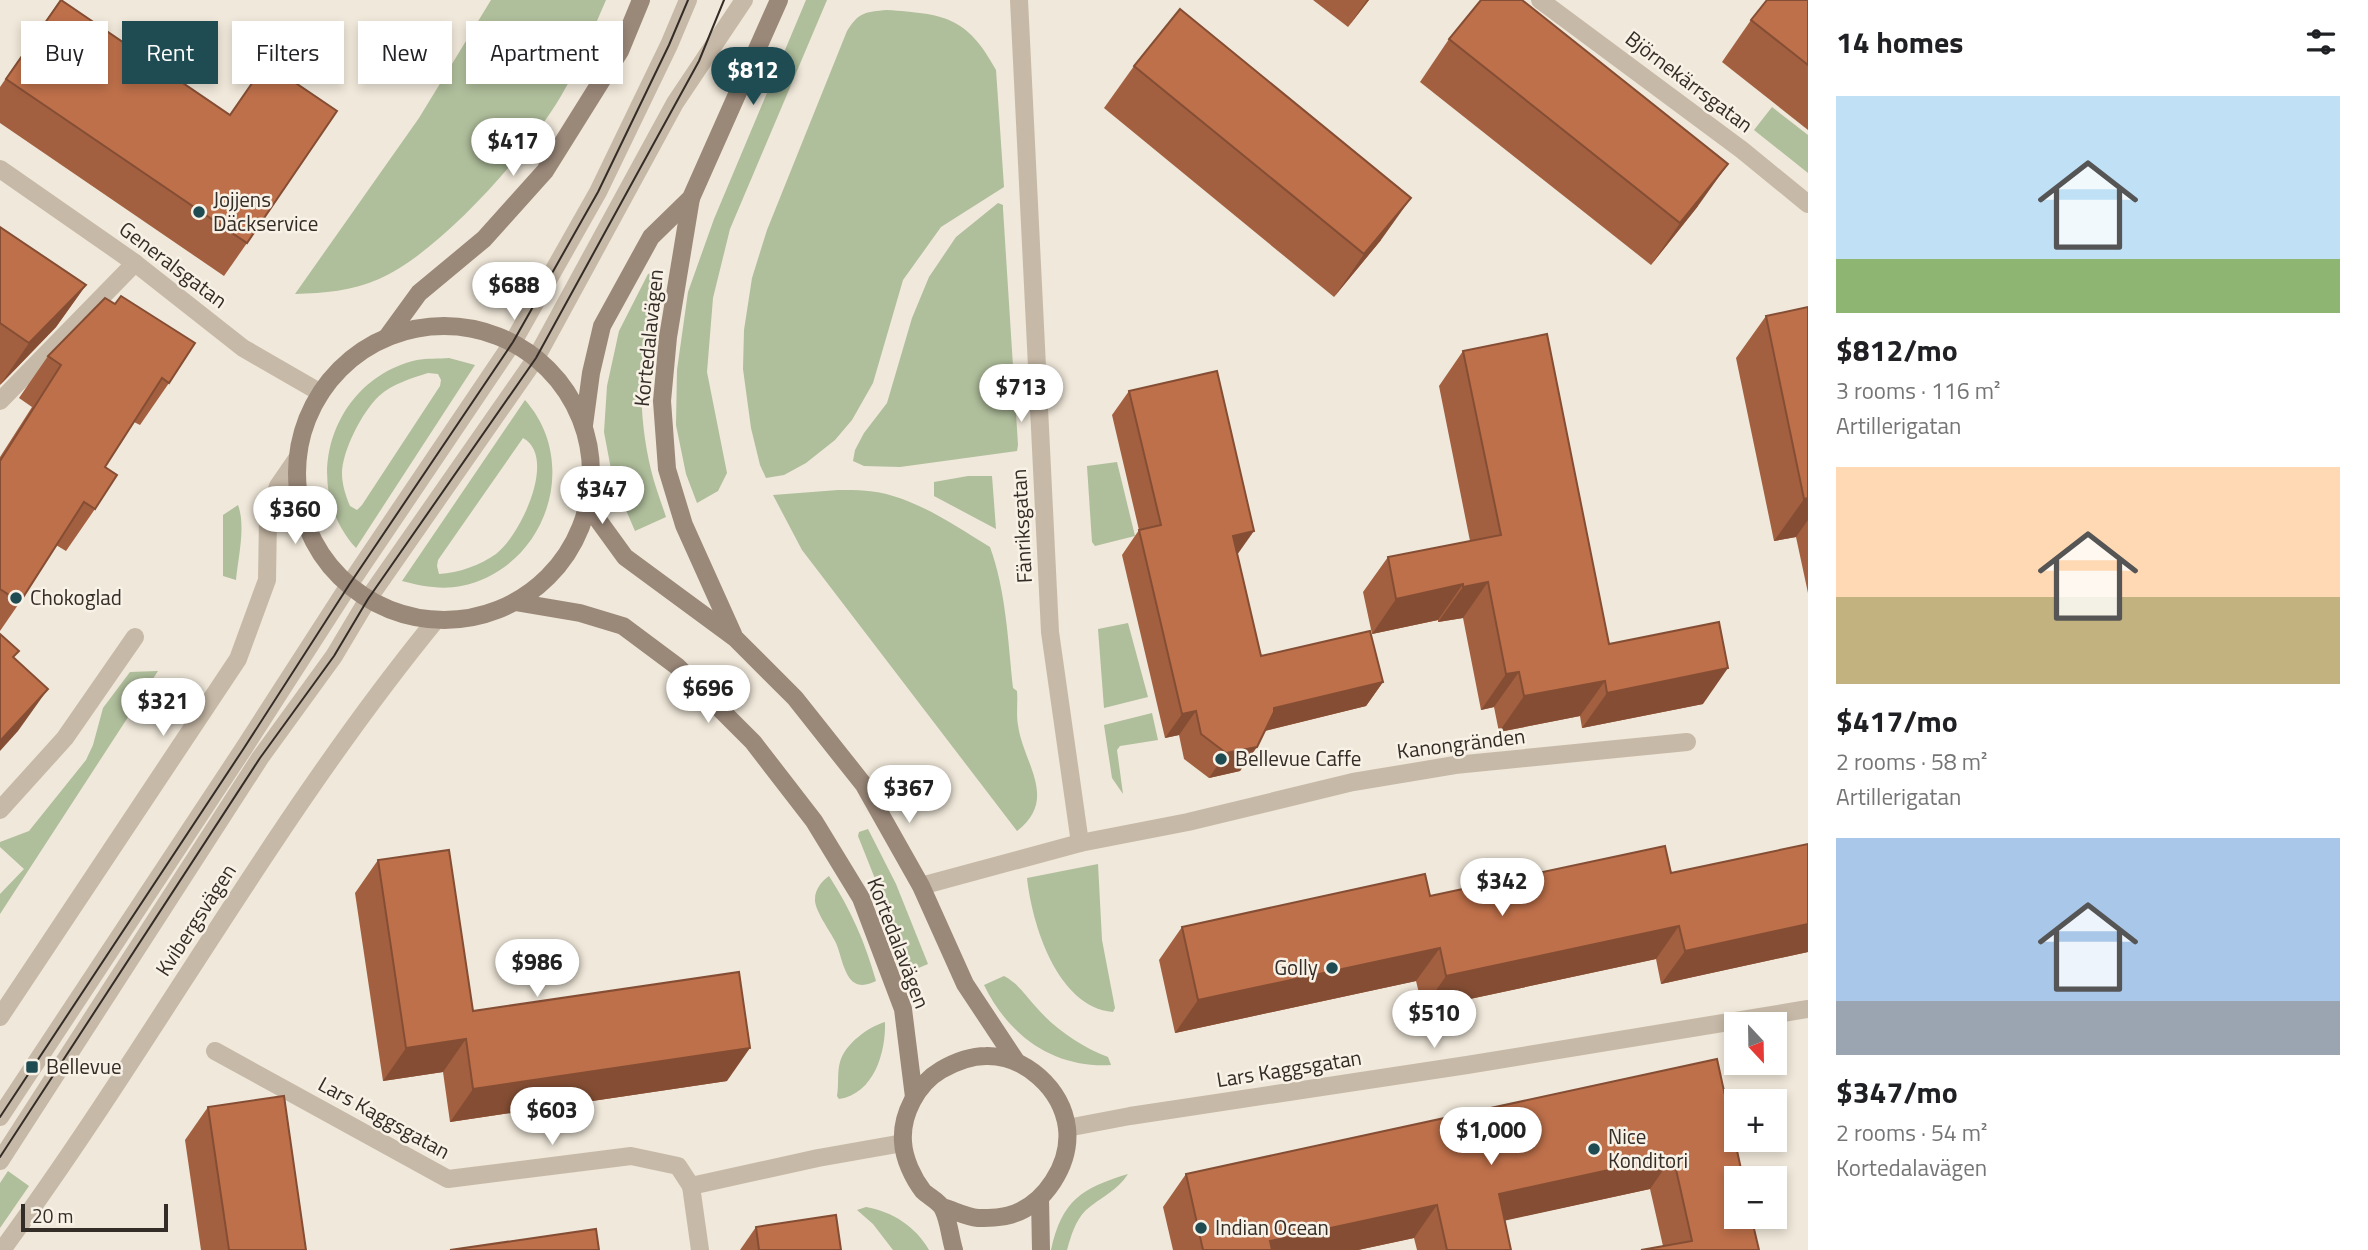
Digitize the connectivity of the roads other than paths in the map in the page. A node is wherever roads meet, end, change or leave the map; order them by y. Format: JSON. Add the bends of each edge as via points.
{"nodes":[{"id":1,"x":641,"y":0,"type":"edge"},
{"id":2,"x":688,"y":0,"type":"edge"},
{"id":3,"x":744,"y":0,"type":"edge"},
{"id":4,"x":779,"y":0,"type":"edge"},
{"id":5,"x":1019,"y":0,"type":"edge"},
{"id":6,"x":1540,"y":0,"type":"edge"},
{"id":7,"x":0,"y":169,"type":"edge"},
{"id":8,"x":691,"y":198,"type":"junction"},
{"id":9,"x":1808,"y":204,"type":"edge"},
{"id":10,"x":135,"y":263,"type":"junction"},
{"id":11,"x":386,"y":338,"type":"junction"},
{"id":12,"x":513,"y":342,"type":"junction"},
{"id":13,"x":536,"y":358,"type":"junction"},
{"id":14,"x":321,"y":393,"type":"junction"},
{"id":15,"x":0,"y":401,"type":"edge"},
{"id":16,"x":584,"y":425,"type":"junction"},
{"id":17,"x":298,"y":457,"type":"junction"},
{"id":18,"x":588,"y":506,"type":"junction"},
{"id":19,"x":349,"y":586,"type":"junction"},
{"id":20,"x":368,"y":599,"type":"junction"},
{"id":21,"x":515,"y":602,"type":"junction"},
{"id":22,"x":436,"y":620,"type":"junction"},
{"id":23,"x":135,"y":637,"type":"dead end"},
{"id":24,"x":735,"y":638,"type":"junction"},
{"id":25,"x":1687,"y":742,"type":"dead end"},
{"id":26,"x":0,"y":810,"type":"edge"},
{"id":27,"x":1080,"y":843,"type":"junction"},
{"id":28,"x":921,"y":886,"type":"junction"},
{"id":29,"x":1808,"y":1009,"type":"edge"},
{"id":30,"x":0,"y":1017,"type":"edge"},
{"id":31,"x":215,"y":1051,"type":"dead end"},
{"id":32,"x":1016,"y":1062,"type":"junction"},
{"id":33,"x":914,"y":1097,"type":"junction"},
{"id":34,"x":0,"y":1117,"type":"edge"},
{"id":35,"x":1067,"y":1128,"type":"junction"},
{"id":36,"x":903,"y":1143,"type":"junction"},
{"id":37,"x":0,"y":1161,"type":"edge"},
{"id":38,"x":691,"y":1186,"type":"junction"},
{"id":39,"x":1040,"y":1198,"type":"junction"},
{"id":40,"x":942,"y":1206,"type":"junction"},
{"id":41,"x":2,"y":1250,"type":"edge"},
{"id":42,"x":699,"y":1250,"type":"edge"},
{"id":43,"x":954,"y":1250,"type":"edge"},
{"id":44,"x":1041,"y":1250,"type":"edge"}],
"edges":[{"from":1,"to":11,"type":"main road","via":[[620,51],[545,171],[484,239],[419,293]]},
{"from":2,"to":12,"type":"street","via":[[598,192]]},
{"from":3,"to":13,"type":"street","via":[[675,103]]},
{"from":4,"to":8,"type":"main road"},
{"from":5,"to":27,"type":"street","name":"Fänriksgatan","via":[[1050,632]]},
{"from":6,"to":9,"type":"street","name":"Björnekärrsgatan"},
{"from":7,"to":10,"type":"street","name":"Generalsgatan"},
{"from":8,"to":16,"type":"main road","via":[[651,237],[602,326]]},
{"from":8,"to":24,"type":"main road","name":"Kortedalavägen","via":[[662,401],[667,469],[684,525]]},
{"from":10,"to":14,"type":"street","name":"Generalsgatan","via":[[243,348]]},
{"from":10,"to":15,"type":"street"},
{"from":11,"to":12,"type":"main road","via":[[417,328],[450,326]]},
{"from":11,"to":14,"type":"main road","via":[[349,360]]},
{"from":12,"to":13,"type":"main road"},
{"from":12,"to":19,"type":"street"},
{"from":13,"to":16,"type":"main road","via":[[562,384]]},
{"from":13,"to":20,"type":"street"},
{"from":14,"to":17,"type":"main road","via":[[306,424]]},
{"from":16,"to":18,"type":"main road","via":[[592,465]]},
{"from":17,"to":19,"type":"main road","via":[[304,518],[322,555]]},
{"from":17,"to":30,"type":"street","via":[[278,486],[271,507],[267,580],[238,659]]},
{"from":18,"to":21,"type":"main road","via":[[562,562]]},
{"from":18,"to":24,"type":"main road","name":"Kortedalavägen","via":[[625,556]]},
{"from":19,"to":20,"type":"main road"},
{"from":19,"to":34,"type":"street"},
{"from":20,"to":22,"type":"main road","via":[[402,614]]},
{"from":20,"to":37,"type":"street"},
{"from":21,"to":22,"type":"main road","via":[[469,618]]},
{"from":21,"to":33,"type":"main road","name":"Kortedalavägen","via":[[624,626],[678,667],[753,742],[814,821],[861,898],[904,1009]]},
{"from":22,"to":41,"type":"street","name":"Kvibergsvägen","via":[[312,785],[52,1182]]},
{"from":23,"to":26,"type":"street","via":[[65,738]]},
{"from":24,"to":28,"type":"main road","name":"Kortedalavägen","via":[[794,698],[864,785]]},
{"from":25,"to":27,"type":"street","name":"Kanongränden","via":[[1455,765],[1353,782]]},
{"from":27,"to":28,"type":"street"},
{"from":28,"to":32,"type":"main road","name":"Kortedalavägen","via":[[965,984]]},
{"from":29,"to":35,"type":"street","name":"Lars Kaggsgatan"},
{"from":31,"to":38,"type":"street","name":"Lars Kaggsgatan","via":[[448,1179],[631,1156],[678,1166]]},
{"from":32,"to":33,"type":"main road","name":"Kortedalavägen","via":[[987,1055],[958,1060],[933,1075]]},
{"from":32,"to":35,"type":"main road","name":"Kortedalavägen","via":[[1041,1077],[1058,1100]]},
{"from":33,"to":36,"type":"main road","name":"Kortedalavägen","via":[[904,1122]]},
{"from":35,"to":39,"type":"main road","name":"Kortedalavägen","via":[[1056,1178]]},
{"from":36,"to":38,"type":"street"},
{"from":36,"to":40,"type":"main road","name":"Kortedalavägen","via":[[911,1172],[924,1192]]},
{"from":38,"to":42,"type":"street"},
{"from":39,"to":40,"type":"main road","name":"Kortedalavägen","via":[[1010,1215],[975,1218]]},
{"from":39,"to":44,"type":"main road"},
{"from":40,"to":43,"type":"main road"}]}
